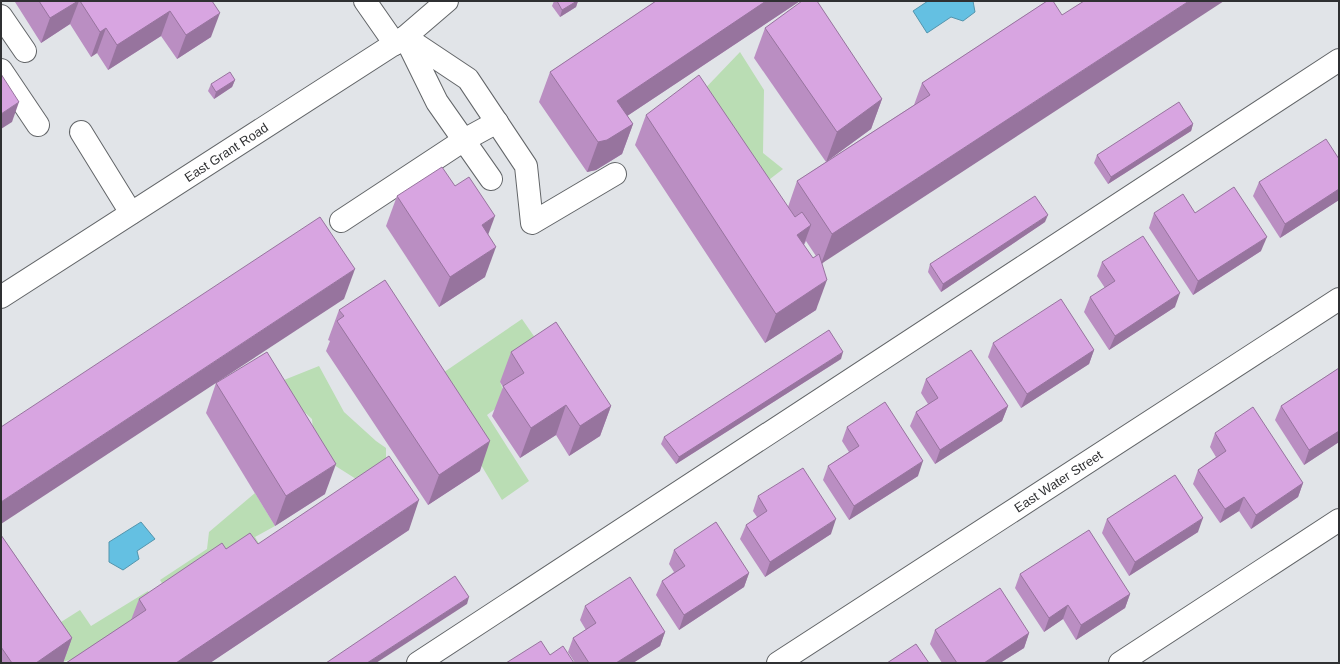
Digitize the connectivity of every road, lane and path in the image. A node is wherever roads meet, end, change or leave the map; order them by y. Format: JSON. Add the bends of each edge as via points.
{"nodes":[{"id":1,"x":365,"y":1,"type":"edge"},
{"id":2,"x":447,"y":1,"type":"edge"},
{"id":3,"x":1,"y":16,"type":"edge"},
{"id":4,"x":400,"y":40,"type":"junction"},
{"id":5,"x":25,"y":51,"type":"dead end"},
{"id":6,"x":1339,"y":60,"type":"edge"},
{"id":7,"x":1,"y":70,"type":"edge"},
{"id":8,"x":497,"y":122,"type":"junction"},
{"id":9,"x":38,"y":125,"type":"dead end"},
{"id":10,"x":81,"y":132,"type":"dead end"},
{"id":11,"x":464,"y":140,"type":"junction"},
{"id":12,"x":614,"y":174,"type":"dead end"},
{"id":13,"x":491,"y":179,"type":"dead end"},
{"id":14,"x":131,"y":213,"type":"junction"},
{"id":15,"x":341,"y":221,"type":"dead end"},
{"id":16,"x":1,"y":297,"type":"edge"},
{"id":17,"x":1339,"y":299,"type":"edge"},
{"id":18,"x":1339,"y":520,"type":"edge"},
{"id":19,"x":418,"y":663,"type":"edge"},
{"id":20,"x":778,"y":663,"type":"edge"},
{"id":21,"x":1120,"y":663,"type":"edge"}],
"edges":[{"from":1,"to":4,"type":"street"},
{"from":2,"to":4,"type":"street","name":"East Grant Road"},
{"from":3,"to":5,"type":"street"},
{"from":4,"to":8,"type":"street","via":[[468,80]]},
{"from":4,"to":11,"type":"street","via":[[437,102]]},
{"from":4,"to":14,"type":"street","name":"East Grant Road"},
{"from":6,"to":19,"type":"street"},
{"from":7,"to":9,"type":"street"},
{"from":8,"to":11,"type":"street"},
{"from":8,"to":12,"type":"street","via":[[526,166],[532,223]]},
{"from":10,"to":14,"type":"street"},
{"from":11,"to":13,"type":"street"},
{"from":11,"to":15,"type":"street"},
{"from":14,"to":16,"type":"street","name":"East Grant Road"},
{"from":17,"to":20,"type":"street","name":"East Water Street"},
{"from":18,"to":21,"type":"street"}]}
